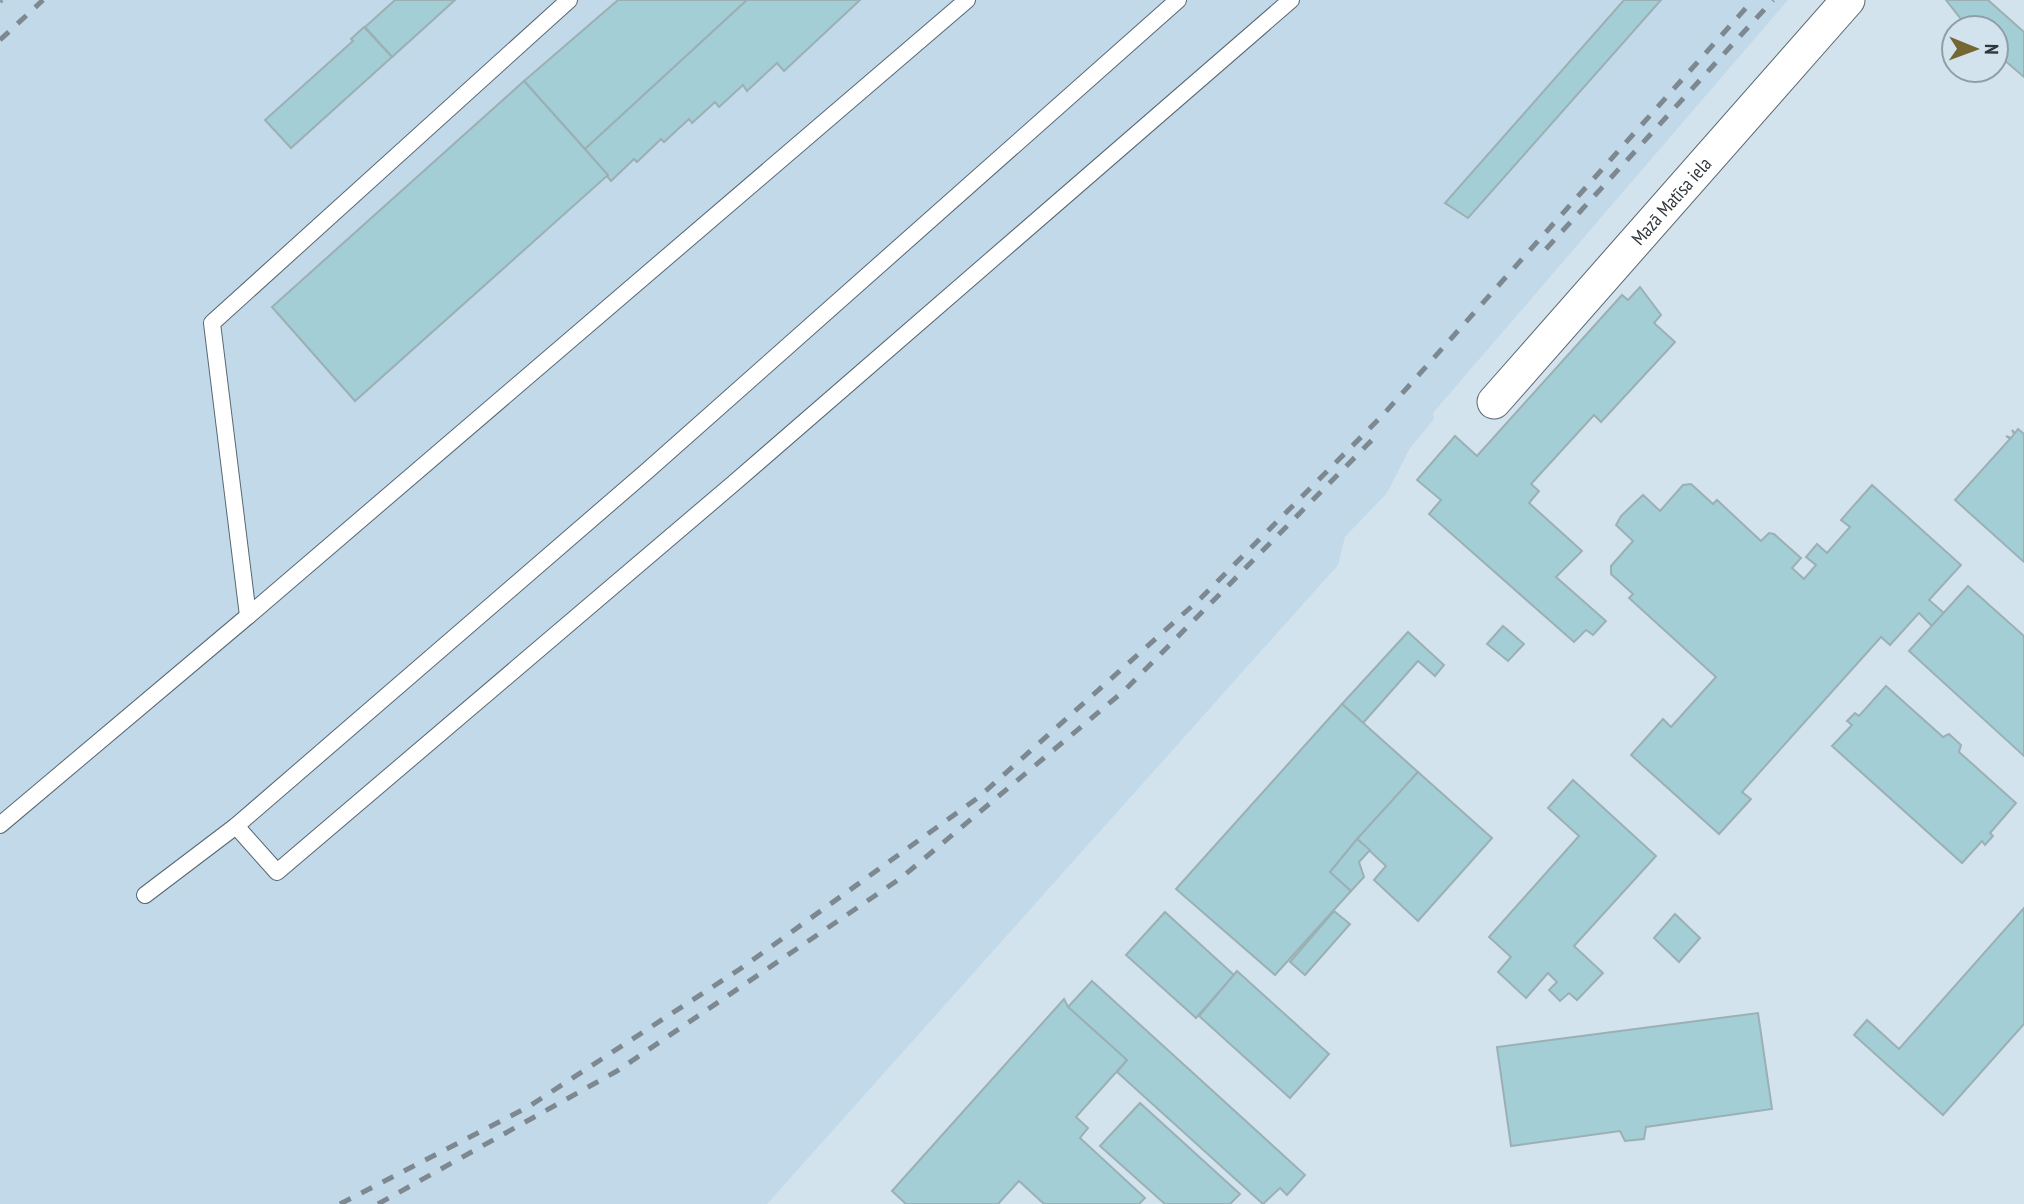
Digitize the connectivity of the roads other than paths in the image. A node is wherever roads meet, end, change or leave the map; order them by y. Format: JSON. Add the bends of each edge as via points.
{"nodes":[{"id":1,"x":569,"y":0,"type":"edge"},
{"id":2,"x":967,"y":0,"type":"edge"},
{"id":3,"x":1178,"y":0,"type":"edge"},
{"id":4,"x":1291,"y":0,"type":"edge"},
{"id":5,"x":1848,"y":0,"type":"edge"},
{"id":6,"x":1494,"y":402,"type":"dead end"},
{"id":7,"x":248,"y":616,"type":"junction"},
{"id":8,"x":0,"y":825,"type":"edge"},
{"id":9,"x":236,"y":826,"type":"junction"},
{"id":10,"x":145,"y":895,"type":"dead end"}],
"edges":[{"from":1,"to":7,"type":"lane","via":[[212,323]]},
{"from":2,"to":7,"type":"lane"},
{"from":3,"to":9,"type":"lane","via":[[657,462]]},
{"from":4,"to":9,"type":"lane","via":[[277,872]]},
{"from":5,"to":6,"type":"street","name":"Mazā Matīsa iela"},
{"from":7,"to":8,"type":"lane"},
{"from":9,"to":10,"type":"lane"}]}
